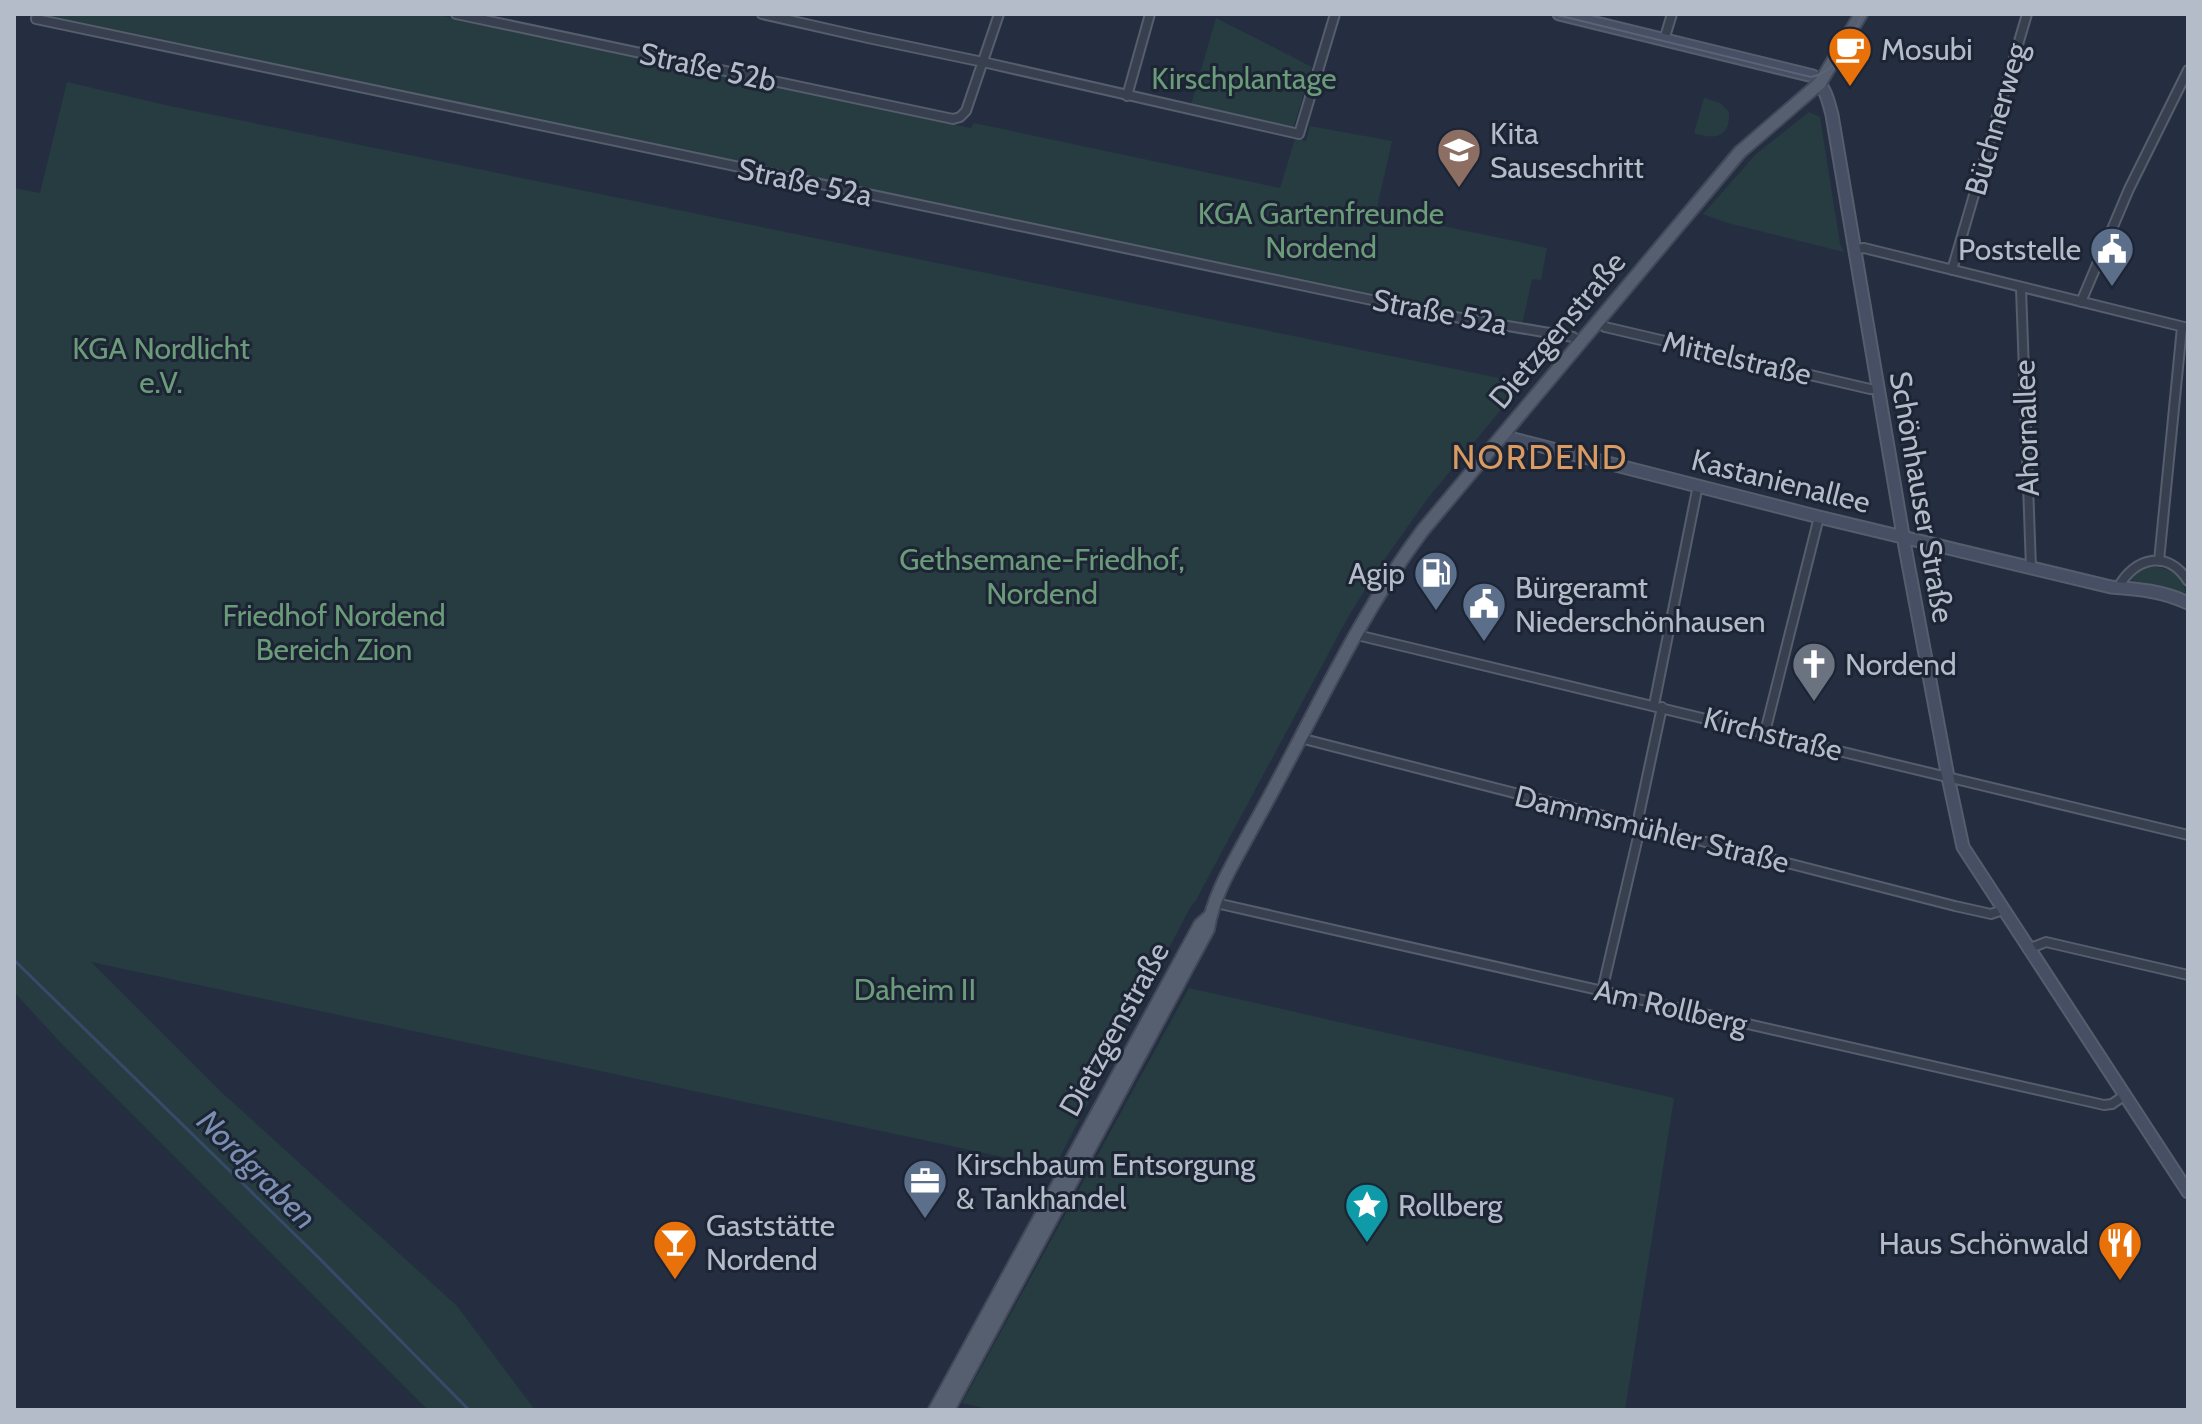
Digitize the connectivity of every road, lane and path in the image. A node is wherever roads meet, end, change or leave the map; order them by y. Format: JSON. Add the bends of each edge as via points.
{"nodes":[{"id":1,"x":37,"y":14,"type":"edge"},
{"id":2,"x":456,"y":14,"type":"edge"},
{"id":3,"x":762,"y":14,"type":"edge"},
{"id":4,"x":999,"y":14,"type":"edge"},
{"id":5,"x":1150,"y":14,"type":"edge"},
{"id":6,"x":1335,"y":14,"type":"edge"},
{"id":7,"x":1559,"y":14,"type":"edge"},
{"id":8,"x":1672,"y":14,"type":"edge"},
{"id":9,"x":1861,"y":14,"type":"edge"},
{"id":10,"x":2027,"y":14,"type":"edge"},
{"id":11,"x":1664,"y":40,"type":"junction"},
{"id":12,"x":983,"y":62,"type":"junction"},
{"id":13,"x":2188,"y":70,"type":"edge"},
{"id":14,"x":1820,"y":83,"type":"junction"},
{"id":15,"x":1127,"y":96,"type":"junction"},
{"id":16,"x":1855,"y":249,"type":"junction"},
{"id":17,"x":1952,"y":270,"type":"junction"},
{"id":18,"x":2021,"y":288,"type":"junction"},
{"id":19,"x":2081,"y":302,"type":"junction"},
{"id":20,"x":1598,"y":322,"type":"junction"},
{"id":21,"x":2185,"y":328,"type":"edge"},
{"id":22,"x":1580,"y":343,"type":"junction"},
{"id":23,"x":1878,"y":389,"type":"junction"},
{"id":24,"x":1502,"y":436,"type":"junction"},
{"id":25,"x":1698,"y":485,"type":"junction"},
{"id":26,"x":1819,"y":517,"type":"junction"},
{"id":27,"x":1904,"y":537,"type":"junction"},
{"id":28,"x":2159,"y":561,"type":"junction"},
{"id":29,"x":2031,"y":568,"type":"junction"},
{"id":30,"x":2188,"y":581,"type":"edge"},
{"id":31,"x":2118,"y":588,"type":"junction"},
{"id":32,"x":2188,"y":603,"type":"edge"},
{"id":33,"x":1357,"y":635,"type":"junction"},
{"id":34,"x":1658,"y":706,"type":"junction"},
{"id":35,"x":1765,"y":732,"type":"junction"},
{"id":36,"x":1300,"y":738,"type":"junction"},
{"id":37,"x":1948,"y":777,"type":"junction"},
{"id":38,"x":1639,"y":826,"type":"junction"},
{"id":39,"x":2188,"y":835,"type":"edge"},
{"id":40,"x":1216,"y":903,"type":"junction"},
{"id":41,"x":2003,"y":910,"type":"junction"},
{"id":42,"x":2028,"y":949,"type":"junction"},
{"id":43,"x":2188,"y":975,"type":"edge"},
{"id":44,"x":1602,"y":991,"type":"junction"},
{"id":45,"x":2125,"y":1095,"type":"junction"},
{"id":46,"x":2188,"y":1192,"type":"edge"},
{"id":47,"x":942,"y":1409,"type":"edge"}],
"edges":[{"from":1,"to":22,"type":"street","name":"Straße 52a","via":[[36,19],[67,26],[1443,315],[1573,337]]},
{"from":2,"to":12,"type":"street","name":"Straße 52b","via":[[953,119],[966,111]]},
{"from":3,"to":12,"type":"street"},
{"from":4,"to":12,"type":"street"},
{"from":5,"to":15,"type":"street"},
{"from":6,"to":15,"type":"street","via":[[1299,134]]},
{"from":7,"to":11,"type":"street"},
{"from":8,"to":11,"type":"street"},
{"from":9,"to":14,"type":"main road","name":"Dietzgenstraße"},
{"from":10,"to":17,"type":"street","name":"Büchnerweg"},
{"from":11,"to":14,"type":"street","via":[[1813,76]]},
{"from":12,"to":15,"type":"street"},
{"from":13,"to":19,"type":"street"},
{"from":14,"to":16,"type":"street","name":"Schönhauser Straße","via":[[1832,115]]},
{"from":14,"to":20,"type":"main road","name":"Dietzgenstraße","via":[[1744,147]]},
{"from":16,"to":17,"type":"street"},
{"from":16,"to":23,"type":"street","name":"Schönhauser Straße"},
{"from":17,"to":18,"type":"street"},
{"from":18,"to":19,"type":"street"},
{"from":18,"to":29,"type":"street","name":"Ahornallee"},
{"from":19,"to":21,"type":"street"},
{"from":20,"to":22,"type":"main road","name":"Dietzgenstraße"},
{"from":20,"to":23,"type":"street","name":"Mittelstraße"},
{"from":21,"to":28,"type":"street"},
{"from":22,"to":24,"type":"main road","name":"Dietzgenstraße"},
{"from":23,"to":27,"type":"street","name":"Schönhauser Straße"},
{"from":24,"to":25,"type":"street","name":"Kastanienallee"},
{"from":24,"to":33,"type":"main road","name":"Dietzgenstraße","via":[[1415,542]]},
{"from":25,"to":26,"type":"street","name":"Kastanienallee"},
{"from":25,"to":34,"type":"street"},
{"from":26,"to":27,"type":"street","name":"Kastanienallee"},
{"from":26,"to":35,"type":"street"},
{"from":27,"to":29,"type":"street","name":"Kastanienallee"},
{"from":27,"to":37,"type":"street","name":"Schönhauser Straße"},
{"from":28,"to":30,"type":"street","via":[[2176,567]]},
{"from":28,"to":31,"type":"street","via":[[2133,568]]},
{"from":29,"to":31,"type":"street","name":"Kastanienallee"},
{"from":31,"to":32,"type":"street","name":"Kastanienallee","via":[[2144,589]]},
{"from":33,"to":34,"type":"street","name":"Kirchstraße"},
{"from":33,"to":36,"type":"main road","name":"Dietzgenstraße"},
{"from":34,"to":35,"type":"street","name":"Kirchstraße"},
{"from":34,"to":38,"type":"street"},
{"from":35,"to":37,"type":"street","name":"Kirchstraße"},
{"from":36,"to":38,"type":"street","name":"Dammsmühler Straße"},
{"from":36,"to":40,"type":"main road","name":"Dietzgenstraße"},
{"from":37,"to":39,"type":"street","name":"Kirchstraße"},
{"from":37,"to":41,"type":"street","name":"Schönhauser Straße","via":[[1963,847]]},
{"from":38,"to":41,"type":"street","name":"Dammsmühler Straße","via":[[1967,909],[1991,914]]},
{"from":38,"to":44,"type":"street"},
{"from":40,"to":44,"type":"street","name":"Am Rollberg"},
{"from":40,"to":47,"type":"main road","name":"Dietzgenstraße","via":[[1208,929]]},
{"from":41,"to":42,"type":"street","name":"Schönhauser Straße"},
{"from":42,"to":43,"type":"street","via":[[2046,942]]},
{"from":42,"to":45,"type":"street","name":"Schönhauser Straße"},
{"from":44,"to":45,"type":"street","name":"Am Rollberg","via":[[2104,1105]]},
{"from":45,"to":46,"type":"street","name":"Schönhauser Straße"}]}
